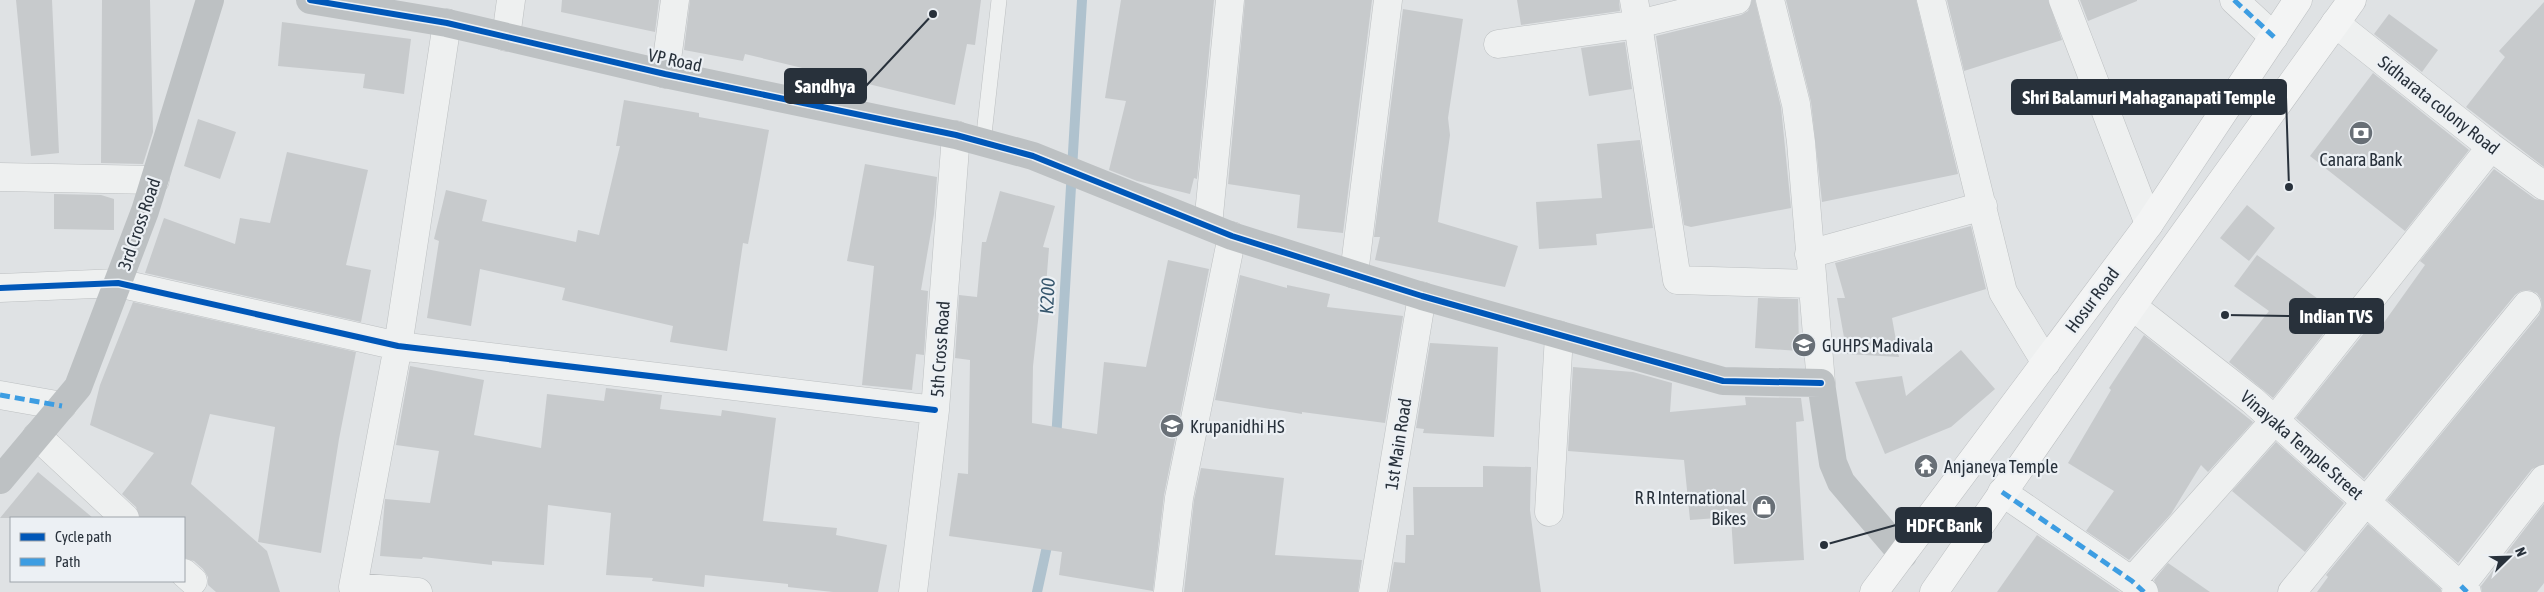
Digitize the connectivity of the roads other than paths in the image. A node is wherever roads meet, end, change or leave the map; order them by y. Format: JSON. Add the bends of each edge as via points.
{"nodes":[{"id":1,"x":210,"y":0,"type":"edge"},
{"id":2,"x":310,"y":0,"type":"edge"},
{"id":3,"x":511,"y":0,"type":"edge"},
{"id":4,"x":675,"y":0,"type":"edge"},
{"id":5,"x":999,"y":0,"type":"edge"},
{"id":6,"x":1230,"y":0,"type":"edge"},
{"id":7,"x":1388,"y":0,"type":"edge"},
{"id":8,"x":1736,"y":0,"type":"edge"},
{"id":9,"x":1770,"y":0,"type":"edge"},
{"id":10,"x":1931,"y":0,"type":"edge"},
{"id":11,"x":2063,"y":0,"type":"edge"},
{"id":12,"x":2234,"y":0,"type":"edge"},
{"id":13,"x":2298,"y":0,"type":"edge"},
{"id":14,"x":2352,"y":0,"type":"edge"},
{"id":15,"x":1636,"y":12,"type":"edge"},
{"id":16,"x":447,"y":23,"type":"junction"},
{"id":17,"x":2335,"y":23,"type":"junction"},
{"id":18,"x":506,"y":37,"type":"junction"},
{"id":19,"x":2274,"y":37,"type":"junction"},
{"id":20,"x":1498,"y":44,"type":"dead end"},
{"id":21,"x":665,"y":74,"type":"junction"},
{"id":22,"x":956,"y":135,"type":"junction"},
{"id":23,"x":982,"y":143,"type":"junction"},
{"id":24,"x":2491,"y":148,"type":"junction"},
{"id":25,"x":0,"y":177,"type":"edge"},
{"id":26,"x":155,"y":180,"type":"junction"},
{"id":27,"x":2544,"y":186,"type":"edge"},
{"id":28,"x":1983,"y":206,"type":"junction"},
{"id":29,"x":2149,"y":224,"type":"junction"},
{"id":30,"x":1220,"y":230,"type":"junction"},
{"id":31,"x":1809,"y":254,"type":"junction"},
{"id":32,"x":1354,"y":274,"type":"junction"},
{"id":33,"x":118,"y":283,"type":"junction"},
{"id":34,"x":1812,"y":284,"type":"junction"},
{"id":35,"x":0,"y":288,"type":"edge"},
{"id":36,"x":1422,"y":296,"type":"junction"},
{"id":37,"x":2527,"y":305,"type":"dead end"},
{"id":38,"x":2132,"y":306,"type":"junction"},
{"id":39,"x":1559,"y":335,"type":"junction"},
{"id":40,"x":398,"y":346,"type":"junction"},
{"id":41,"x":2046,"y":363,"type":"junction"},
{"id":42,"x":1821,"y":383,"type":"junction"},
{"id":43,"x":0,"y":395,"type":"edge"},
{"id":44,"x":62,"y":406,"type":"junction"},
{"id":45,"x":935,"y":410,"type":"junction"},
{"id":46,"x":2275,"y":420,"type":"junction"},
{"id":47,"x":37,"y":436,"type":"junction"},
{"id":48,"x":2544,"y":479,"type":"edge"},
{"id":49,"x":0,"y":480,"type":"edge"},
{"id":50,"x":2002,"y":492,"type":"junction"},
{"id":51,"x":2365,"y":501,"type":"junction"},
{"id":52,"x":1549,"y":512,"type":"dead end"},
{"id":53,"x":125,"y":517,"type":"edge"},
{"id":54,"x":1903,"y":554,"type":"junction"},
{"id":55,"x":2138,"y":587,"type":"edge"},
{"id":56,"x":2461,"y":590,"type":"edge"},
{"id":57,"x":418,"y":592,"type":"edge"},
{"id":58,"x":913,"y":592,"type":"edge"},
{"id":59,"x":1168,"y":592,"type":"edge"},
{"id":60,"x":1373,"y":592,"type":"edge"},
{"id":61,"x":1874,"y":592,"type":"edge"},
{"id":62,"x":1934,"y":592,"type":"edge"},
{"id":63,"x":2292,"y":592,"type":"edge"}],
"edges":[{"from":1,"to":26,"type":"street","name":"3rd Cross Road"},
{"from":2,"to":16,"type":"street","name":"VP Road"},
{"from":3,"to":18,"type":"street"},
{"from":4,"to":21,"type":"street"},
{"from":5,"to":23,"type":"lane"},
{"from":6,"to":30,"type":"street"},
{"from":7,"to":32,"type":"street"},
{"from":8,"to":15,"type":"street"},
{"from":9,"to":31,"type":"street","via":[[1796,104]]},
{"from":10,"to":28,"type":"street"},
{"from":11,"to":29,"type":"street"},
{"from":12,"to":19,"type":"street"},
{"from":13,"to":19,"type":"main road","name":"Hosur Road"},
{"from":14,"to":17,"type":"main road","name":"Hosur Road"},
{"from":15,"to":20,"type":"street"},
{"from":15,"to":34,"type":"street","via":[[1677,280]]},
{"from":16,"to":18,"type":"street","name":"VP Road"},
{"from":16,"to":40,"type":"street"},
{"from":17,"to":24,"type":"street","name":"Sidharata colony Road"},
{"from":17,"to":38,"type":"main road","name":"Hosur Road"},
{"from":18,"to":21,"type":"street","name":"VP Road"},
{"from":19,"to":29,"type":"main road","name":"Hosur Road"},
{"from":21,"to":22,"type":"street","name":"VP Road"},
{"from":22,"to":23,"type":"street","name":"VP Road"},
{"from":22,"to":45,"type":"street","name":"5th Cross Road"},
{"from":23,"to":30,"type":"street","name":"VP Road","via":[[1033,156]]},
{"from":24,"to":27,"type":"street","name":"Sidharata colony Road"},
{"from":24,"to":46,"type":"street"},
{"from":25,"to":26,"type":"street"},
{"from":26,"to":33,"type":"street","name":"3rd Cross Road"},
{"from":28,"to":31,"type":"street"},
{"from":28,"to":41,"type":"street","via":[[2003,292]]},
{"from":29,"to":41,"type":"main road","name":"Hosur Road"},
{"from":30,"to":32,"type":"street","name":"VP Road"},
{"from":30,"to":59,"type":"street"},
{"from":31,"to":34,"type":"street"},
{"from":32,"to":36,"type":"street","name":"VP Road"},
{"from":33,"to":35,"type":"street"},
{"from":33,"to":40,"type":"street"},
{"from":33,"to":44,"type":"street","name":"3rd Cross Road","via":[[78,387]]},
{"from":34,"to":42,"type":"street"},
{"from":36,"to":39,"type":"street","name":"VP Road"},
{"from":36,"to":60,"type":"street","name":"1st Main Road"},
{"from":37,"to":51,"type":"street"},
{"from":38,"to":46,"type":"street","name":"Vinayaka Temple Street"},
{"from":38,"to":50,"type":"main road","name":"Hosur Road"},
{"from":39,"to":42,"type":"street","name":"VP Road","via":[[1723,381]]},
{"from":39,"to":52,"type":"street"},
{"from":40,"to":45,"type":"street"},
{"from":40,"to":57,"type":"street","via":[[353,588]]},
{"from":41,"to":54,"type":"main road","name":"Hosur Road"},
{"from":42,"to":54,"type":"street","via":[[1833,463],[1842,482]]},
{"from":43,"to":44,"type":"street"},
{"from":44,"to":47,"type":"street","name":"3rd Cross Road"},
{"from":45,"to":58,"type":"street","name":"5th Cross Road"},
{"from":46,"to":51,"type":"street","name":"Vinayaka Temple Street"},
{"from":46,"to":55,"type":"street"},
{"from":47,"to":49,"type":"street","name":"3rd Cross Road"},
{"from":47,"to":53,"type":"street"},
{"from":48,"to":56,"type":"street"},
{"from":50,"to":55,"type":"street"},
{"from":50,"to":62,"type":"main road","name":"Hosur Road"},
{"from":51,"to":56,"type":"street","name":"Vinayaka Temple Street"},
{"from":51,"to":63,"type":"street"},
{"from":54,"to":61,"type":"main road","name":"Hosur Road"}]}
